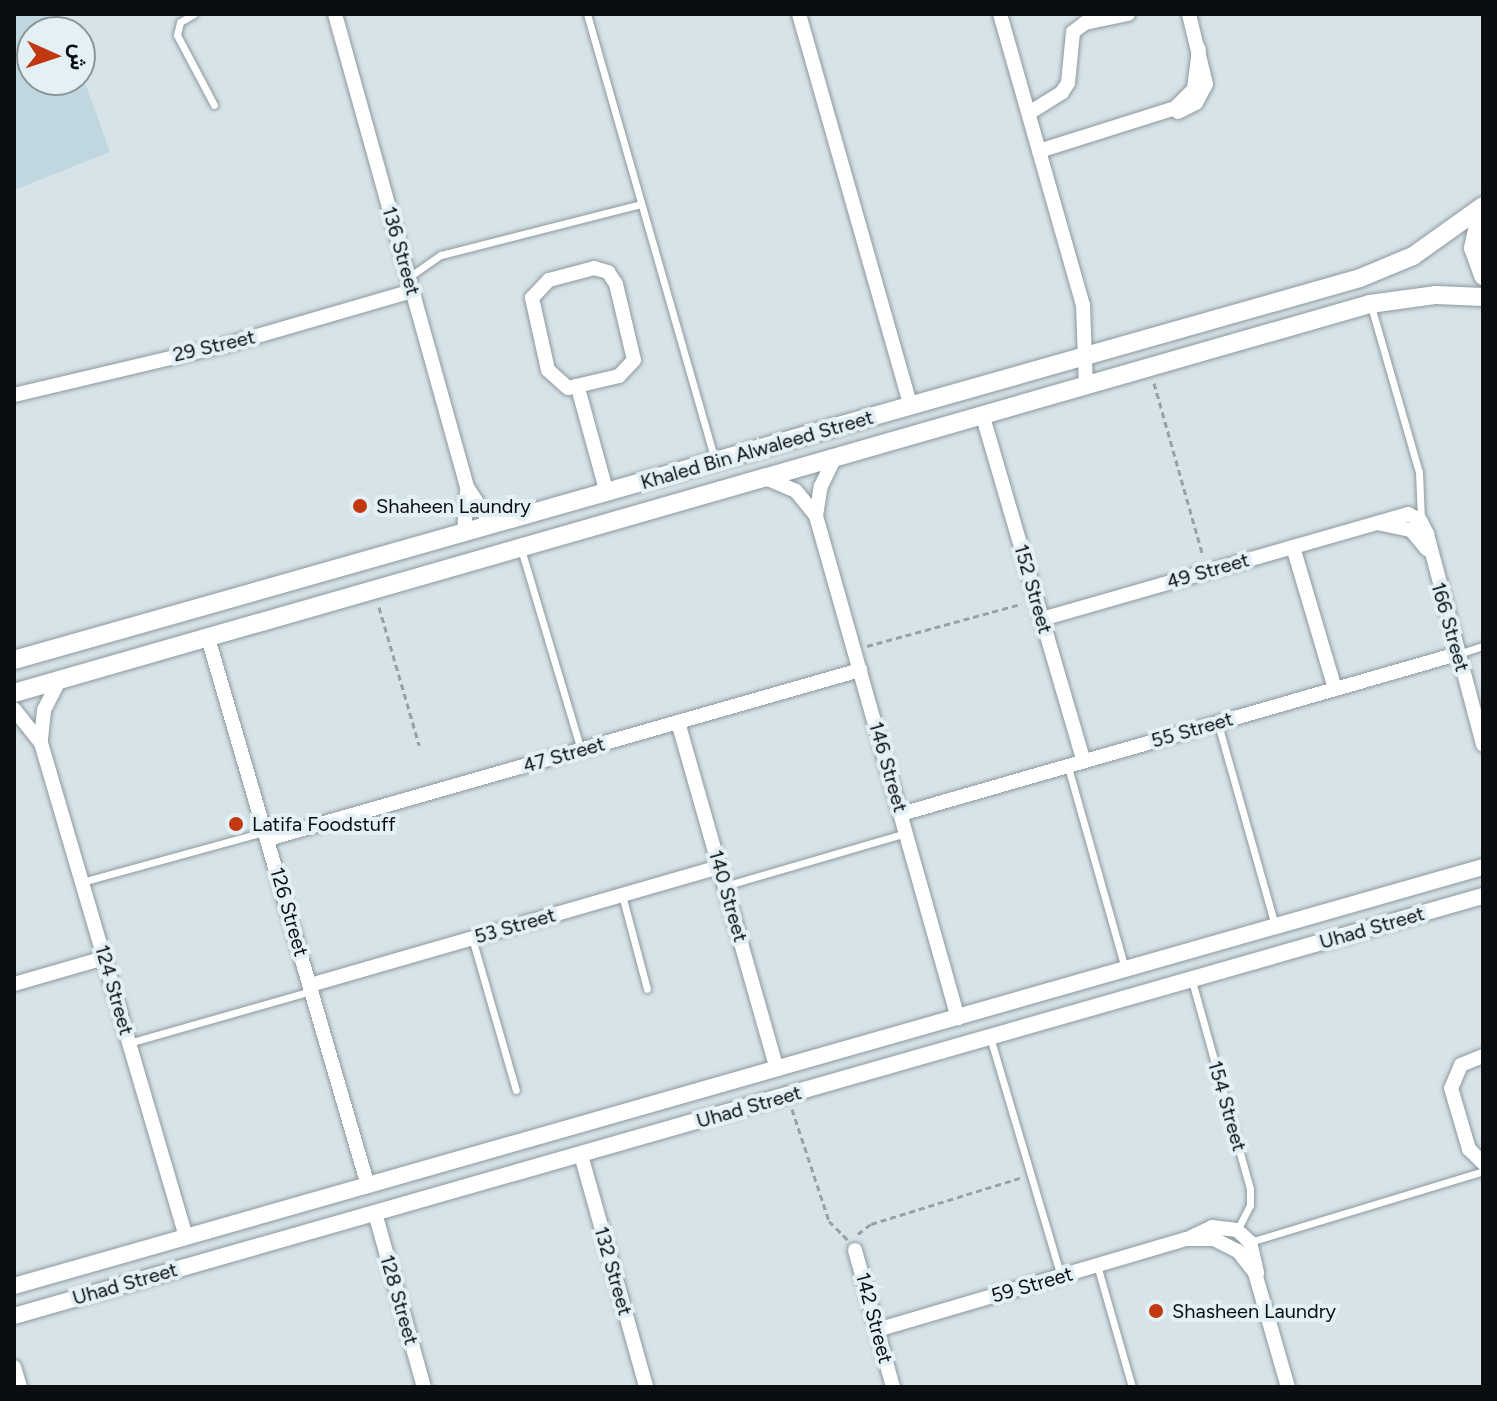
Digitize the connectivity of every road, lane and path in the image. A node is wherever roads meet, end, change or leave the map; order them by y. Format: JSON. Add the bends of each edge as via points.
{"nodes":[{"id":1,"x":194,"y":14,"type":"edge"},
{"id":2,"x":335,"y":14,"type":"edge"},
{"id":3,"x":587,"y":14,"type":"edge"},
{"id":4,"x":799,"y":14,"type":"edge"},
{"id":5,"x":1000,"y":14,"type":"edge"},
{"id":6,"x":1128,"y":14,"type":"edge"},
{"id":7,"x":1189,"y":14,"type":"edge"},
{"id":8,"x":214,"y":105,"type":"dead end"},
{"id":9,"x":1029,"y":113,"type":"junction"},
{"id":10,"x":1039,"y":151,"type":"junction"},
{"id":11,"x":641,"y":204,"type":"junction"},
{"id":12,"x":1483,"y":206,"type":"edge"},
{"id":13,"x":1483,"y":276,"type":"edge"},
{"id":14,"x":410,"y":284,"type":"junction"},
{"id":15,"x":1483,"y":297,"type":"edge"},
{"id":16,"x":1370,"y":304,"type":"junction"},
{"id":17,"x":1084,"y":354,"type":"junction"},
{"id":18,"x":1150,"y":370,"type":"junction"},
{"id":19,"x":1086,"y":387,"type":"junction"},
{"id":20,"x":578,"y":388,"type":"junction"},
{"id":21,"x":14,"y":395,"type":"edge"},
{"id":22,"x":911,"y":406,"type":"junction"},
{"id":23,"x":983,"y":417,"type":"junction"},
{"id":24,"x":834,"y":459,"type":"junction"},
{"id":25,"x":715,"y":462,"type":"junction"},
{"id":26,"x":768,"y":479,"type":"junction"},
{"id":27,"x":467,"y":487,"type":"junction"},
{"id":28,"x":607,"y":493,"type":"junction"},
{"id":29,"x":816,"y":516,"type":"junction"},
{"id":30,"x":1420,"y":520,"type":"junction"},
{"id":31,"x":1373,"y":523,"type":"junction"},
{"id":32,"x":492,"y":525,"type":"junction"},
{"id":33,"x":464,"y":533,"type":"junction"},
{"id":34,"x":420,"y":546,"type":"junction"},
{"id":35,"x":1293,"y":547,"type":"junction"},
{"id":36,"x":521,"y":549,"type":"junction"},
{"id":37,"x":1429,"y":555,"type":"junction"},
{"id":38,"x":377,"y":558,"type":"junction"},
{"id":39,"x":1207,"y":572,"type":"junction"},
{"id":40,"x":426,"y":576,"type":"junction"},
{"id":41,"x":380,"y":590,"type":"junction"},
{"id":42,"x":1037,"y":600,"type":"junction"},
{"id":43,"x":1042,"y":619,"type":"junction"},
{"id":44,"x":208,"y":638,"type":"junction"},
{"id":45,"x":1483,"y":646,"type":"edge"},
{"id":46,"x":854,"y":649,"type":"junction"},
{"id":47,"x":1457,"y":654,"type":"junction"},
{"id":48,"x":14,"y":660,"type":"edge"},
{"id":49,"x":860,"y":670,"type":"junction"},
{"id":50,"x":59,"y":680,"type":"junction"},
{"id":51,"x":1335,"y":689,"type":"junction"},
{"id":52,"x":14,"y":693,"type":"edge"},
{"id":53,"x":14,"y":709,"type":"edge"},
{"id":54,"x":678,"y":722,"type":"junction"},
{"id":55,"x":1218,"y":723,"type":"junction"},
{"id":56,"x":41,"y":743,"type":"junction"},
{"id":57,"x":419,"y":745,"type":"dead end"},
{"id":58,"x":1483,"y":745,"type":"edge"},
{"id":59,"x":581,"y":751,"type":"junction"},
{"id":60,"x":1084,"y":762,"type":"junction"},
{"id":61,"x":1068,"y":766,"type":"junction"},
{"id":62,"x":901,"y":814,"type":"junction"},
{"id":63,"x":906,"y":833,"type":"junction"},
{"id":64,"x":267,"y":835,"type":"junction"},
{"id":65,"x":719,"y":867,"type":"junction"},
{"id":66,"x":1483,"y":867,"type":"edge"},
{"id":67,"x":82,"y":882,"type":"junction"},
{"id":68,"x":725,"y":886,"type":"junction"},
{"id":69,"x":622,"y":895,"type":"junction"},
{"id":70,"x":1483,"y":896,"type":"edge"},
{"id":71,"x":1275,"y":926,"type":"junction"},
{"id":72,"x":472,"y":938,"type":"junction"},
{"id":73,"x":1201,"y":947,"type":"junction"},
{"id":74,"x":104,"y":958,"type":"junction"},
{"id":75,"x":1125,"y":969,"type":"junction"},
{"id":76,"x":1209,"y":974,"type":"junction"},
{"id":77,"x":1192,"y":979,"type":"junction"},
{"id":78,"x":14,"y":984,"type":"edge"},
{"id":79,"x":311,"y":988,"type":"junction"},
{"id":80,"x":647,"y":989,"type":"dead end"},
{"id":81,"x":958,"y":1018,"type":"junction"},
{"id":82,"x":990,"y":1037,"type":"junction"},
{"id":83,"x":129,"y":1043,"type":"junction"},
{"id":84,"x":854,"y":1047,"type":"junction"},
{"id":85,"x":1483,"y":1056,"type":"edge"},
{"id":86,"x":1483,"y":1062,"type":"edge"},
{"id":87,"x":777,"y":1069,"type":"junction"},
{"id":88,"x":865,"y":1073,"type":"junction"},
{"id":89,"x":516,"y":1090,"type":"dead end"},
{"id":90,"x":788,"y":1095,"type":"junction"},
{"id":91,"x":1463,"y":1118,"type":"junction"},
{"id":92,"x":1483,"y":1151,"type":"edge"},
{"id":93,"x":581,"y":1155,"type":"junction"},
{"id":94,"x":1483,"y":1163,"type":"edge"},
{"id":95,"x":1483,"y":1171,"type":"edge"},
{"id":96,"x":1031,"y":1175,"type":"junction"},
{"id":97,"x":393,"y":1178,"type":"junction"},
{"id":98,"x":368,"y":1186,"type":"junction"},
{"id":99,"x":401,"y":1205,"type":"junction"},
{"id":100,"x":375,"y":1213,"type":"junction"},
{"id":101,"x":1237,"y":1230,"type":"junction"},
{"id":102,"x":186,"y":1237,"type":"junction"},
{"id":103,"x":1187,"y":1239,"type":"junction"},
{"id":104,"x":1250,"y":1242,"type":"junction"},
{"id":105,"x":855,"y":1250,"type":"dead end"},
{"id":106,"x":1097,"y":1265,"type":"junction"},
{"id":107,"x":1061,"y":1276,"type":"junction"},
{"id":108,"x":14,"y":1286,"type":"edge"},
{"id":109,"x":1259,"y":1286,"type":"junction"},
{"id":110,"x":14,"y":1316,"type":"edge"},
{"id":111,"x":877,"y":1330,"type":"junction"},
{"id":112,"x":14,"y":1367,"type":"edge"},
{"id":113,"x":20,"y":1387,"type":"edge"},
{"id":114,"x":424,"y":1387,"type":"edge"},
{"id":115,"x":646,"y":1387,"type":"edge"},
{"id":116,"x":893,"y":1387,"type":"edge"},
{"id":117,"x":1132,"y":1387,"type":"edge"},
{"id":118,"x":1288,"y":1387,"type":"edge"}],
"edges":[{"from":1,"to":8,"type":"lane","via":[[180,22],[177,35]]},
{"from":2,"to":14,"type":"street","name":"136 Street"},
{"from":3,"to":11,"type":"lane"},
{"from":4,"to":22,"type":"street"},
{"from":5,"to":9,"type":"street"},
{"from":6,"to":9,"type":"street","via":[[1085,23],[1073,32],[1068,83]]},
{"from":7,"to":10,"type":"street","via":[[1207,74],[1203,94],[1188,109]]},
{"from":9,"to":10,"type":"street"},
{"from":10,"to":17,"type":"street","via":[[1083,305]]},
{"from":11,"to":14,"type":"lane","via":[[441,255]]},
{"from":11,"to":25,"type":"lane"},
{"from":12,"to":13,"type":"main road","via":[[1473,248]]},
{"from":12,"to":17,"type":"main road","name":"Khaled Bin Alwaleed Street","via":[[1438,241],[1387,268]]},
{"from":14,"to":21,"type":"street","name":"29 Street","via":[[226,345]]},
{"from":14,"to":27,"type":"street","name":"136 Street"},
{"from":15,"to":16,"type":"main road","name":"Khaled Bin Alwaleed Street","via":[[1436,295]]},
{"from":16,"to":18,"type":"main road","name":"Khaled Bin Alwaleed Street"},
{"from":16,"to":30,"type":"lane","via":[[1419,472]]},
{"from":17,"to":19,"type":"street"},
{"from":17,"to":22,"type":"main road","name":"Khaled Bin Alwaleed Street"},
{"from":18,"to":19,"type":"main road","name":"Khaled Bin Alwaleed Street"},
{"from":18,"to":39,"type":"path"},
{"from":19,"to":23,"type":"main road","name":"Khaled Bin Alwaleed Street"},
{"from":20,"to":20,"type":"street","via":[[626,372],[636,353],[616,284],[601,269],[549,280],[532,298],[548,370],[560,384]]},
{"from":20,"to":28,"type":"street"},
{"from":22,"to":25,"type":"main road","name":"Khaled Bin Alwaleed Street"},
{"from":23,"to":24,"type":"main road","name":"Khaled Bin Alwaleed Street"},
{"from":23,"to":42,"type":"street","name":"152 Street"},
{"from":24,"to":26,"type":"main road","name":"Khaled Bin Alwaleed Street"},
{"from":24,"to":29,"type":"street","name":"146 Street","via":[[821,486]]},
{"from":25,"to":28,"type":"main road","name":"Khaled Bin Alwaleed Street"},
{"from":26,"to":29,"type":"street","name":"146 Street","via":[[796,491]]},
{"from":26,"to":36,"type":"main road","name":"Khaled Bin Alwaleed Street"},
{"from":27,"to":32,"type":"street","name":"136 Street"},
{"from":27,"to":33,"type":"street","name":"136 Street"},
{"from":28,"to":32,"type":"main road","name":"Khaled Bin Alwaleed Street"},
{"from":29,"to":46,"type":"street","name":"146 Street"},
{"from":30,"to":31,"type":"street","via":[[1401,513]]},
{"from":30,"to":37,"type":"street","name":"166 Street"},
{"from":31,"to":35,"type":"street","name":"49 Street"},
{"from":31,"to":37,"type":"street","name":"166 Street","via":[[1411,530]]},
{"from":32,"to":33,"type":"main road","name":"Khaled Bin Alwaleed Street"},
{"from":33,"to":34,"type":"main road","name":"Khaled Bin Alwaleed Street"},
{"from":34,"to":38,"type":"main road","name":"Khaled Bin Alwaleed Street"},
{"from":34,"to":40,"type":"main road","via":[[414,563]]},
{"from":35,"to":39,"type":"street","name":"49 Street"},
{"from":35,"to":51,"type":"street"},
{"from":36,"to":40,"type":"main road","name":"Khaled Bin Alwaleed Street"},
{"from":36,"to":59,"type":"lane"},
{"from":37,"to":47,"type":"street","name":"166 Street"},
{"from":38,"to":41,"type":"main road","via":[[391,570]]},
{"from":38,"to":48,"type":"main road","name":"Khaled Bin Alwaleed Street"},
{"from":39,"to":43,"type":"street","name":"49 Street"},
{"from":40,"to":41,"type":"main road","name":"Khaled Bin Alwaleed Street"},
{"from":41,"to":44,"type":"main road","name":"Khaled Bin Alwaleed Street"},
{"from":41,"to":57,"type":"path"},
{"from":42,"to":43,"type":"street","name":"152 Street"},
{"from":42,"to":46,"type":"path"},
{"from":43,"to":60,"type":"street","name":"152 Street"},
{"from":44,"to":50,"type":"main road","name":"Khaled Bin Alwaleed Street"},
{"from":44,"to":64,"type":"street","name":"126 Street"},
{"from":45,"to":47,"type":"lane","name":"55 Street"},
{"from":46,"to":49,"type":"street","name":"146 Street"},
{"from":47,"to":51,"type":"street","name":"55 Street"},
{"from":47,"to":58,"type":"street","name":"166 Street"},
{"from":49,"to":54,"type":"street","name":"47 Street"},
{"from":49,"to":62,"type":"street","name":"146 Street"},
{"from":50,"to":52,"type":"main road","name":"Khaled Bin Alwaleed Street"},
{"from":50,"to":56,"type":"street","name":"124 Street","via":[[44,710]]},
{"from":51,"to":55,"type":"street","name":"55 Street"},
{"from":53,"to":56,"type":"street","name":"124 Street"},
{"from":54,"to":59,"type":"street","name":"47 Street"},
{"from":54,"to":65,"type":"street","name":"140 Street"},
{"from":55,"to":60,"type":"street","name":"55 Street"},
{"from":55,"to":71,"type":"lane"},
{"from":56,"to":67,"type":"street","name":"124 Street"},
{"from":59,"to":64,"type":"street","name":"47 Street"},
{"from":60,"to":61,"type":"street","name":"55 Street"},
{"from":61,"to":62,"type":"street","name":"55 Street"},
{"from":61,"to":75,"type":"lane"},
{"from":62,"to":63,"type":"street","name":"146 Street"},
{"from":63,"to":68,"type":"lane"},
{"from":63,"to":81,"type":"street","name":"146 Street"},
{"from":64,"to":67,"type":"lane"},
{"from":64,"to":79,"type":"street","name":"126 Street"},
{"from":65,"to":68,"type":"street","name":"140 Street"},
{"from":65,"to":69,"type":"street","name":"53 Street"},
{"from":66,"to":71,"type":"street","name":"Uhad Street"},
{"from":67,"to":74,"type":"street","name":"124 Street"},
{"from":68,"to":87,"type":"street","name":"140 Street"},
{"from":69,"to":72,"type":"street","name":"53 Street"},
{"from":69,"to":80,"type":"lane"},
{"from":70,"to":76,"type":"street","name":"Uhad Street"},
{"from":71,"to":73,"type":"street","name":"Uhad Street"},
{"from":72,"to":79,"type":"street","name":"53 Street"},
{"from":72,"to":89,"type":"lane"},
{"from":73,"to":75,"type":"street","name":"Uhad Street"},
{"from":73,"to":76,"type":"street"},
{"from":74,"to":78,"type":"street"},
{"from":74,"to":83,"type":"street","name":"124 Street"},
{"from":75,"to":81,"type":"street","name":"Uhad Street"},
{"from":76,"to":77,"type":"street","name":"Uhad Street"},
{"from":77,"to":82,"type":"street","name":"Uhad Street"},
{"from":77,"to":101,"type":"lane","name":"154 Street","via":[[1250,1189],[1250,1205]]},
{"from":79,"to":83,"type":"lane"},
{"from":79,"to":98,"type":"street","name":"126 Street"},
{"from":81,"to":84,"type":"street","name":"Uhad Street"},
{"from":82,"to":88,"type":"street","name":"Uhad Street"},
{"from":82,"to":96,"type":"lane"},
{"from":83,"to":102,"type":"street","name":"124 Street"},
{"from":84,"to":87,"type":"street","name":"Uhad Street"},
{"from":84,"to":88,"type":"street","via":[[868,1060]]},
{"from":85,"to":91,"type":"street","via":[[1461,1065],[1452,1079]]},
{"from":86,"to":91,"type":"street","via":[[1468,1070],[1461,1082]]},
{"from":87,"to":97,"type":"street","name":"Uhad Street"},
{"from":88,"to":90,"type":"street","name":"Uhad Street"},
{"from":90,"to":93,"type":"street","name":"Uhad Street"},
{"from":90,"to":96,"type":"path","via":[[829,1221],[855,1243],[871,1224]]},
{"from":91,"to":92,"type":"street"},
{"from":91,"to":94,"type":"street","via":[[1469,1149]]},
{"from":93,"to":99,"type":"street","name":"Uhad Street"},
{"from":93,"to":115,"type":"street","name":"132 Street"},
{"from":95,"to":104,"type":"lane"},
{"from":96,"to":107,"type":"lane"},
{"from":97,"to":98,"type":"street","name":"Uhad Street"},
{"from":97,"to":99,"type":"street","via":[[389,1197]]},
{"from":98,"to":102,"type":"street","name":"Uhad Street"},
{"from":99,"to":100,"type":"street","name":"Uhad Street"},
{"from":100,"to":110,"type":"street","name":"Uhad Street"},
{"from":100,"to":114,"type":"street","name":"128 Street"},
{"from":101,"to":103,"type":"street","name":"59 Street","via":[[1212,1227]]},
{"from":101,"to":104,"type":"street"},
{"from":102,"to":108,"type":"street","name":"Uhad Street"},
{"from":103,"to":106,"type":"street","name":"59 Street"},
{"from":103,"to":109,"type":"street","name":"59 Street","via":[[1214,1239],[1238,1251]]},
{"from":104,"to":109,"type":"street"},
{"from":105,"to":111,"type":"street","name":"142 Street"},
{"from":106,"to":107,"type":"street","name":"59 Street"},
{"from":106,"to":117,"type":"lane"},
{"from":107,"to":111,"type":"street","name":"59 Street"},
{"from":109,"to":118,"type":"street"},
{"from":111,"to":116,"type":"street","name":"142 Street"},
{"from":112,"to":113,"type":"street"}]}
